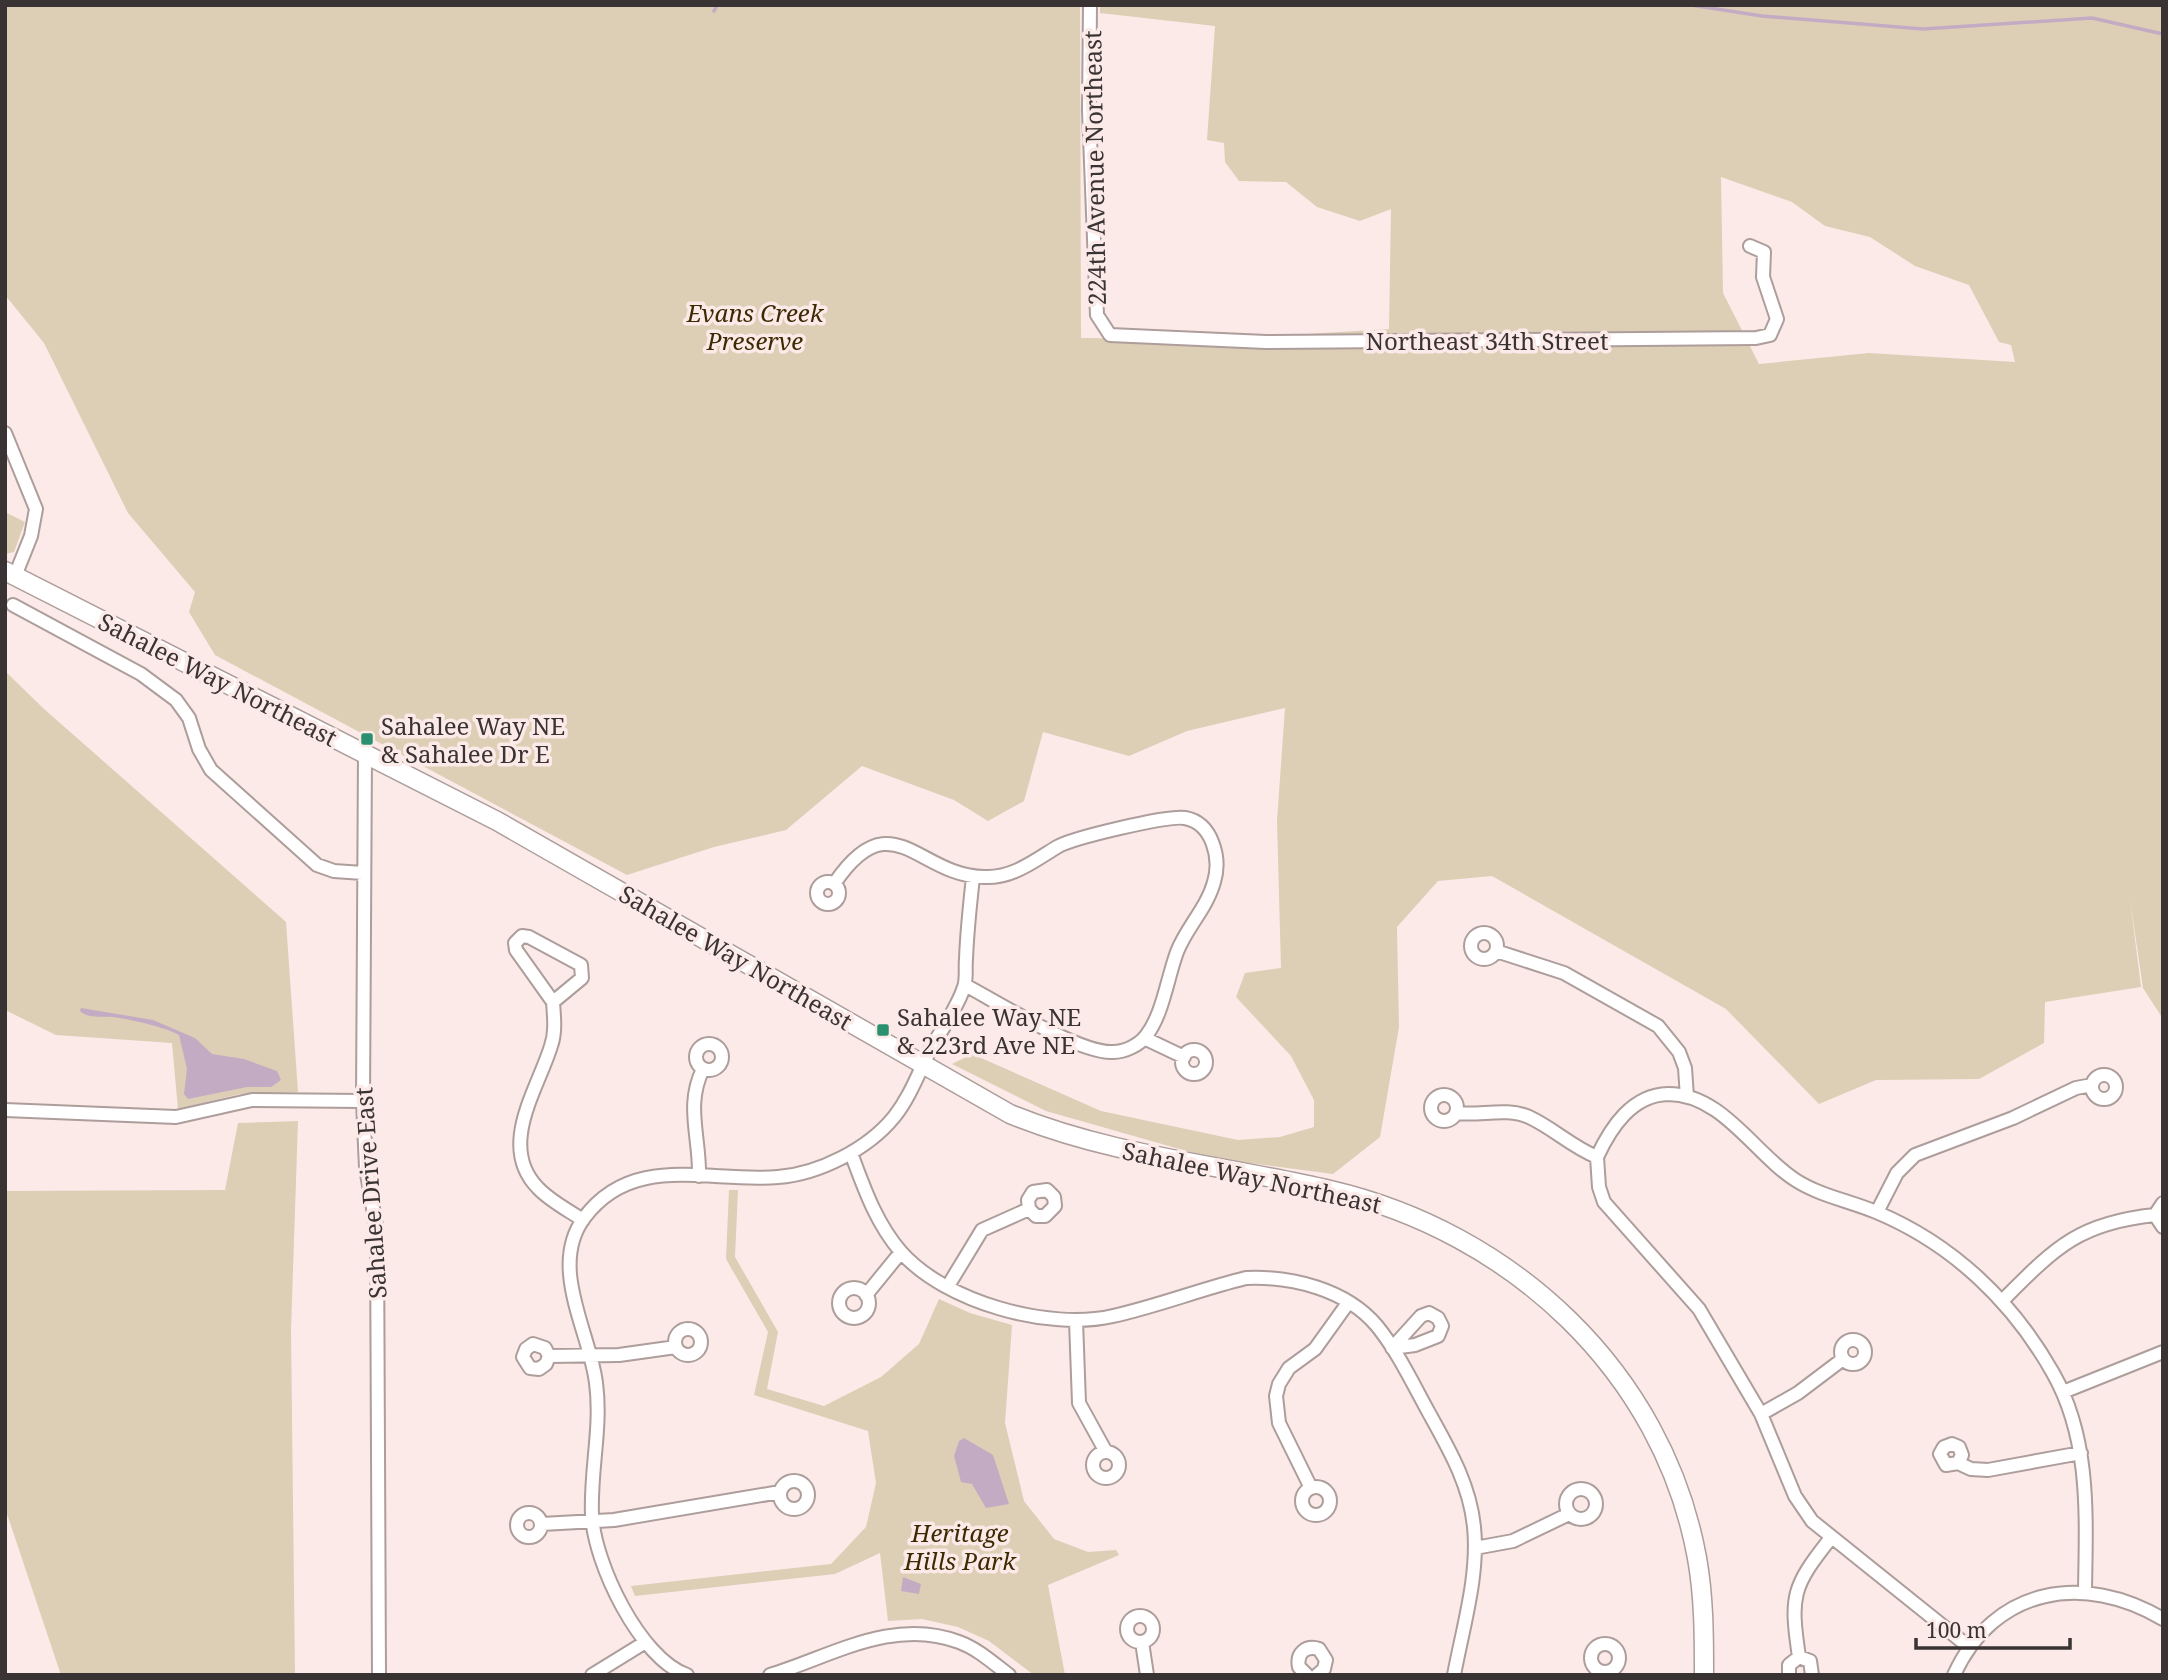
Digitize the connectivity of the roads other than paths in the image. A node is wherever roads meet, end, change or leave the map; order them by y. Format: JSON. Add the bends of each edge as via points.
{"nodes":[{"id":1,"x":1090,"y":5,"type":"edge"},
{"id":2,"x":1750,"y":246,"type":"dead end"},
{"id":3,"x":1103,"y":328,"type":"joint"},
{"id":4,"x":5,"y":433,"type":"edge"},
{"id":5,"x":10,"y":573,"type":"edge"},
{"id":6,"x":13,"y":605,"type":"dead end"},
{"id":7,"x":365,"y":753,"type":"junction"},
{"id":8,"x":363,"y":873,"type":"junction"},
{"id":9,"x":973,"y":877,"type":"junction"},
{"id":10,"x":834,"y":884,"type":"dead end"},
{"id":11,"x":1496,"y":951,"type":"dead end"},
{"id":12,"x":965,"y":985,"type":"junction"},
{"id":13,"x":553,"y":1002,"type":"junction"},
{"id":14,"x":1144,"y":1038,"type":"junction"},
{"id":15,"x":1184,"y":1056,"type":"dead end"},
{"id":16,"x":922,"y":1067,"type":"junction"},
{"id":17,"x":703,"y":1069,"type":"dead end"},
{"id":18,"x":2092,"y":1085,"type":"dead end"},
{"id":19,"x":1687,"y":1097,"type":"junction"},
{"id":20,"x":363,"y":1101,"type":"junction"},
{"id":21,"x":5,"y":1110,"type":"edge"},
{"id":22,"x":1457,"y":1113,"type":"dead end"},
{"id":23,"x":851,"y":1153,"type":"junction"},
{"id":24,"x":1597,"y":1157,"type":"junction"},
{"id":25,"x":699,"y":1175,"type":"junction"},
{"id":26,"x":2163,"y":1203,"type":"edge"},
{"id":27,"x":1029,"y":1209,"type":"dead end"},
{"id":28,"x":1877,"y":1212,"type":"junction"},
{"id":29,"x":2155,"y":1216,"type":"junction"},
{"id":30,"x":583,"y":1220,"type":"junction"},
{"id":31,"x":2163,"y":1227,"type":"edge"},
{"id":32,"x":901,"y":1252,"type":"junction"},
{"id":33,"x":948,"y":1286,"type":"junction"},
{"id":34,"x":866,"y":1295,"type":"dead end"},
{"id":35,"x":2003,"y":1300,"type":"junction"},
{"id":36,"x":1348,"y":1303,"type":"junction"},
{"id":37,"x":1076,"y":1321,"type":"junction"},
{"id":38,"x":676,"y":1347,"type":"dead end"},
{"id":39,"x":2163,"y":1352,"type":"edge"},
{"id":40,"x":591,"y":1354,"type":"junction"},
{"id":41,"x":549,"y":1356,"type":"dead end"},
{"id":42,"x":1843,"y":1359,"type":"dead end"},
{"id":43,"x":2063,"y":1392,"type":"junction"},
{"id":44,"x":1760,"y":1414,"type":"junction"},
{"id":45,"x":1106,"y":1452,"type":"dead end"},
{"id":46,"x":2081,"y":1453,"type":"junction"},
{"id":47,"x":1958,"y":1463,"type":"dead end"},
{"id":48,"x":1311,"y":1488,"type":"dead end"},
{"id":49,"x":780,"y":1492,"type":"dead end"},
{"id":50,"x":1569,"y":1514,"type":"dead end"},
{"id":51,"x":592,"y":1519,"type":"junction"},
{"id":52,"x":542,"y":1524,"type":"dead end"},
{"id":53,"x":1830,"y":1539,"type":"junction"},
{"id":54,"x":1475,"y":1548,"type":"junction"},
{"id":55,"x":2085,"y":1591,"type":"junction"},
{"id":56,"x":2163,"y":1619,"type":"edge"},
{"id":57,"x":1142,"y":1642,"type":"dead end"},
{"id":58,"x":644,"y":1643,"type":"junction"},
{"id":59,"x":1969,"y":1647,"type":"junction"},
{"id":60,"x":1798,"y":1657,"type":"junction"},
{"id":61,"x":379,"y":1675,"type":"edge"},
{"id":62,"x":592,"y":1675,"type":"edge"},
{"id":63,"x":687,"y":1675,"type":"edge"},
{"id":64,"x":770,"y":1675,"type":"edge"},
{"id":65,"x":1009,"y":1675,"type":"edge"},
{"id":66,"x":1147,"y":1675,"type":"edge"},
{"id":67,"x":1307,"y":1675,"type":"edge"},
{"id":68,"x":1317,"y":1675,"type":"edge"},
{"id":69,"x":1454,"y":1675,"type":"edge"},
{"id":70,"x":1704,"y":1675,"type":"edge"},
{"id":71,"x":1789,"y":1675,"type":"edge"},
{"id":72,"x":1812,"y":1675,"type":"edge"},
{"id":73,"x":1954,"y":1675,"type":"edge"}],
"edges":[{"from":1,"to":3,"type":"street","name":"224th Avenue Northeast","via":[[1095,274],[1097,315]]},
{"from":2,"to":3,"type":"street","name":"Northeast 34th Street","via":[[1764,252],[1763,277],[1777,319],[1770,335],[1756,338],[1266,342],[1118,337]]},
{"from":4,"to":5,"type":"street","via":[[36,509],[31,536]]},
{"from":5,"to":7,"type":"main road","name":"Sahalee Way Northeast"},
{"from":6,"to":8,"type":"street","via":[[161,687],[183,709],[211,770],[317,865]]},
{"from":7,"to":8,"type":"street","name":"Sahalee Drive East"},
{"from":7,"to":16,"type":"main road","name":"Sahalee Way Northeast","via":[[603,880]]},
{"from":8,"to":20,"type":"street","name":"Sahalee Drive East"},
{"from":9,"to":10,"type":"street","via":[[907,847],[881,844],[858,855]]},
{"from":9,"to":12,"type":"street"},
{"from":9,"to":14,"type":"street","via":[[989,878],[1025,868],[1069,842],[1166,819],[1186,818],[1210,834],[1214,884],[1178,949],[1153,1025]]},
{"from":11,"to":19,"type":"street","via":[[1564,972],[1657,1026],[1679,1052]]},
{"from":12,"to":14,"type":"street","via":[[1085,1047],[1115,1052]]},
{"from":12,"to":16,"type":"street"},
{"from":13,"to":13,"type":"street","via":[[582,978],[581,965],[522,936],[515,943],[516,950]]},
{"from":13,"to":30,"type":"street","via":[[552,1045],[523,1118],[522,1154],[540,1191]]},
{"from":14,"to":15,"type":"street"},
{"from":16,"to":23,"type":"street","via":[[913,1090],[892,1119]]},
{"from":16,"to":70,"type":"main road","name":"Sahalee Way Northeast","via":[[1010,1114],[1063,1134],[1388,1206],[1434,1224],[1499,1260],[1562,1311],[1611,1368],[1661,1446],[1697,1559]]},
{"from":17,"to":25,"type":"street","via":[[692,1105],[700,1149]]},
{"from":18,"to":28,"type":"street","via":[[1915,1156],[1897,1173]]},
{"from":19,"to":24,"type":"street","via":[[1657,1095],[1635,1104],[1611,1131]]},
{"from":19,"to":28,"type":"street","via":[[1723,1115],[1798,1182]]},
{"from":20,"to":21,"type":"street","via":[[253,1100],[176,1117]]},
{"from":20,"to":61,"type":"street","name":"Sahalee Drive East","via":[[366,1168],[377,1231]]},
{"from":22,"to":24,"type":"street","via":[[1529,1117]]},
{"from":23,"to":25,"type":"street","via":[[780,1177]]},
{"from":23,"to":32,"type":"street","via":[[870,1204]]},
{"from":24,"to":44,"type":"street","via":[[1604,1202],[1699,1309]]},
{"from":25,"to":30,"type":"street","via":[[634,1180],[616,1187]]},
{"from":26,"to":29,"type":"street"},
{"from":27,"to":33,"type":"street","via":[[982,1230]]},
{"from":28,"to":35,"type":"street","via":[[1954,1256]]},
{"from":29,"to":31,"type":"street"},
{"from":29,"to":35,"type":"street","via":[[2119,1219],[2084,1231],[2043,1259]]},
{"from":30,"to":40,"type":"street","via":[[569,1266]]},
{"from":32,"to":33,"type":"street"},
{"from":32,"to":34,"type":"street"},
{"from":33,"to":37,"type":"street","via":[[1035,1317]]},
{"from":35,"to":43,"type":"street"},
{"from":36,"to":37,"type":"street","via":[[1297,1282],[1245,1278],[1112,1317]]},
{"from":36,"to":48,"type":"street","via":[[1315,1349],[1289,1368],[1276,1396],[1279,1423]]},
{"from":36,"to":54,"type":"street","via":[[1376,1324],[1392,1348],[1461,1475]]},
{"from":37,"to":45,"type":"street","via":[[1079,1403]]},
{"from":38,"to":40,"type":"street"},
{"from":39,"to":43,"type":"street"},
{"from":40,"to":41,"type":"street"},
{"from":40,"to":51,"type":"street","via":[[598,1397]]},
{"from":42,"to":44,"type":"street"},
{"from":43,"to":46,"type":"street"},
{"from":44,"to":53,"type":"street","via":[[1795,1496]]},
{"from":46,"to":47,"type":"street","via":[[1988,1470]]},
{"from":46,"to":55,"type":"street","via":[[2087,1508]]},
{"from":49,"to":51,"type":"street","via":[[614,1520]]},
{"from":50,"to":54,"type":"street","via":[[1513,1541]]},
{"from":51,"to":52,"type":"street"},
{"from":51,"to":58,"type":"street","via":[[620,1602]]},
{"from":53,"to":59,"type":"street"},
{"from":53,"to":60,"type":"street","via":[[1807,1568],[1793,1599]]},
{"from":54,"to":69,"type":"street"},
{"from":55,"to":56,"type":"street","via":[[2128,1601]]},
{"from":55,"to":59,"type":"street","via":[[2018,1606]]},
{"from":57,"to":66,"type":"street"},
{"from":58,"to":62,"type":"street"},
{"from":58,"to":63,"type":"street"},
{"from":59,"to":73,"type":"street"},
{"from":60,"to":71,"type":"street","via":[[1788,1665]]},
{"from":60,"to":72,"type":"street","via":[[1811,1661]]},
{"from":64,"to":65,"type":"street","via":[[866,1640],[919,1635],[959,1642]]},
{"from":67,"to":68,"type":"street","via":[[1298,1659],[1310,1647],[1319,1649],[1326,1660]]}]}
